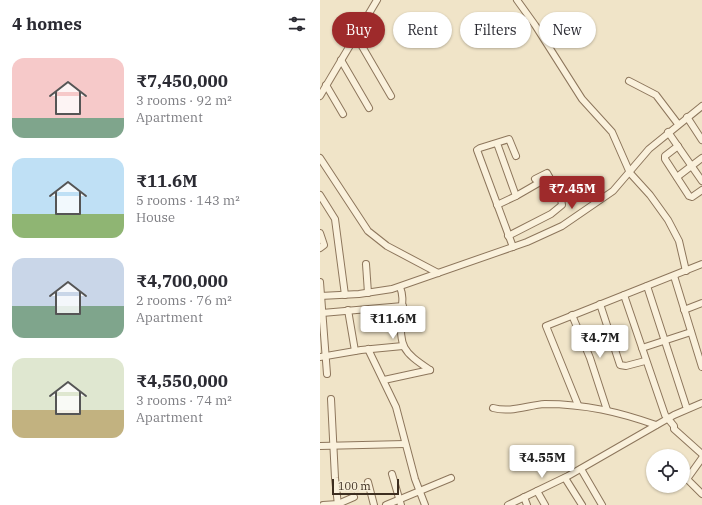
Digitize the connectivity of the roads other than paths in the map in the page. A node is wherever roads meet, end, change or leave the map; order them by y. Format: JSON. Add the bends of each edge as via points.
{"nodes":[{"id":1,"x":377,"y":0,"type":"edge"},
{"id":2,"x":517,"y":0,"type":"edge"},
{"id":3,"x":370,"y":12,"type":"edge"},
{"id":4,"x":348,"y":48,"type":"edge"},
{"id":5,"x":363,"y":48,"type":"edge"},
{"id":6,"x":341,"y":60,"type":"junction"},
{"id":7,"x":629,"y":81,"type":"dead end"},
{"id":8,"x":323,"y":88,"type":"edge"},
{"id":9,"x":320,"y":96,"type":"edge"},
{"id":10,"x":391,"y":96,"type":"dead end"},
{"id":11,"x":702,"y":106,"type":"edge"},
{"id":12,"x":369,"y":108,"type":"dead end"},
{"id":13,"x":343,"y":114,"type":"dead end"},
{"id":14,"x":687,"y":117,"type":"junction"},
{"id":15,"x":678,"y":124,"type":"junction"},
{"id":16,"x":702,"y":126,"type":"edge"},
{"id":17,"x":696,"y":131,"type":"junction"},
{"id":18,"x":668,"y":132,"type":"junction"},
{"id":19,"x":702,"y":140,"type":"edge"},
{"id":20,"x":498,"y":146,"type":"dead end"},
{"id":21,"x":678,"y":146,"type":"junction"},
{"id":22,"x":516,"y":156,"type":"dead end"},
{"id":23,"x":320,"y":158,"type":"edge"},
{"id":24,"x":702,"y":158,"type":"edge"},
{"id":25,"x":692,"y":166,"type":"junction"},
{"id":26,"x":630,"y":173,"type":"junction"},
{"id":27,"x":549,"y":177,"type":"junction"},
{"id":28,"x":676,"y":177,"type":"junction"},
{"id":29,"x":536,"y":179,"type":"dead end"},
{"id":30,"x":702,"y":181,"type":"edge"},
{"id":31,"x":702,"y":190,"type":"edge"},
{"id":32,"x":320,"y":195,"type":"edge"},
{"id":33,"x":516,"y":196,"type":"junction"},
{"id":34,"x":497,"y":205,"type":"junction"},
{"id":35,"x":320,"y":233,"type":"edge"},
{"id":36,"x":508,"y":236,"type":"junction"},
{"id":37,"x":513,"y":247,"type":"junction"},
{"id":38,"x":320,"y":248,"type":"edge"},
{"id":39,"x":366,"y":264,"type":"dead end"},
{"id":40,"x":702,"y":264,"type":"edge"},
{"id":41,"x":686,"y":271,"type":"junction"},
{"id":42,"x":438,"y":273,"type":"junction"},
{"id":43,"x":674,"y":276,"type":"junction"},
{"id":44,"x":320,"y":282,"type":"edge"},
{"id":45,"x":401,"y":286,"type":"junction"},
{"id":46,"x":647,"y":286,"type":"junction"},
{"id":47,"x":368,"y":293,"type":"junction"},
{"id":48,"x":345,"y":295,"type":"junction"},
{"id":49,"x":624,"y":295,"type":"junction"},
{"id":50,"x":321,"y":296,"type":"edge"},
{"id":51,"x":600,"y":304,"type":"junction"},
{"id":52,"x":701,"y":305,"type":"edge"},
{"id":53,"x":403,"y":306,"type":"junction"},
{"id":54,"x":348,"y":310,"type":"junction"},
{"id":55,"x":684,"y":310,"type":"junction"},
{"id":56,"x":322,"y":313,"type":"junction"},
{"id":57,"x":572,"y":315,"type":"junction"},
{"id":58,"x":691,"y":332,"type":"junction"},
{"id":59,"x":322,"y":335,"type":"edge"},
{"id":60,"x":665,"y":341,"type":"junction"},
{"id":61,"x":403,"y":346,"type":"junction"},
{"id":62,"x":642,"y":348,"type":"junction"},
{"id":63,"x":368,"y":349,"type":"junction"},
{"id":64,"x":355,"y":351,"type":"junction"},
{"id":65,"x":323,"y":357,"type":"edge"},
{"id":66,"x":646,"y":361,"type":"junction"},
{"id":67,"x":702,"y":367,"type":"edge"},
{"id":68,"x":327,"y":374,"type":"dead end"},
{"id":69,"x":384,"y":380,"type":"junction"},
{"id":70,"x":331,"y":399,"type":"dead end"},
{"id":71,"x":702,"y":400,"type":"edge"},
{"id":72,"x":702,"y":404,"type":"edge"},
{"id":73,"x":578,"y":405,"type":"junction"},
{"id":74,"x":686,"y":406,"type":"junction"},
{"id":75,"x":494,"y":408,"type":"dead end"},
{"id":76,"x":607,"y":410,"type":"junction"},
{"id":77,"x":674,"y":415,"type":"junction"},
{"id":78,"x":667,"y":419,"type":"junction"},
{"id":79,"x":656,"y":425,"type":"junction"},
{"id":80,"x":674,"y":426,"type":"junction"},
{"id":81,"x":405,"y":444,"type":"junction"},
{"id":82,"x":320,"y":446,"type":"edge"},
{"id":83,"x":333,"y":446,"type":"junction"},
{"id":84,"x":702,"y":448,"type":"edge"},
{"id":85,"x":702,"y":454,"type":"edge"},
{"id":86,"x":702,"y":458,"type":"edge"},
{"id":87,"x":582,"y":469,"type":"junction"},
{"id":88,"x":392,"y":474,"type":"dead end"},
{"id":89,"x":451,"y":478,"type":"dead end"},
{"id":90,"x":565,"y":478,"type":"junction"},
{"id":91,"x":368,"y":482,"type":"dead end"},
{"id":92,"x":537,"y":491,"type":"junction"},
{"id":93,"x":419,"y":492,"type":"junction"},
{"id":94,"x":702,"y":494,"type":"edge"},
{"id":95,"x":354,"y":497,"type":"dead end"},
{"id":96,"x":524,"y":497,"type":"junction"},
{"id":97,"x":400,"y":502,"type":"edge"},
{"id":98,"x":338,"y":504,"type":"edge"},
{"id":99,"x":512,"y":504,"type":"edge"},
{"id":100,"x":323,"y":505,"type":"edge"},
{"id":101,"x":374,"y":505,"type":"edge"},
{"id":102,"x":386,"y":505,"type":"edge"},
{"id":103,"x":425,"y":505,"type":"edge"},
{"id":104,"x":528,"y":505,"type":"edge"},
{"id":105,"x":545,"y":505,"type":"edge"},
{"id":106,"x":582,"y":505,"type":"edge"},
{"id":107,"x":602,"y":505,"type":"edge"}],
"edges":[{"from":1,"to":3,"type":"street"},
{"from":2,"to":26,"type":"street","via":[[582,99],[612,132]]},
{"from":4,"to":6,"type":"street"},
{"from":5,"to":10,"type":"street"},
{"from":6,"to":8,"type":"street"},
{"from":6,"to":12,"type":"street"},
{"from":7,"to":15,"type":"street","via":[[656,95]]},
{"from":8,"to":9,"type":"street"},
{"from":8,"to":13,"type":"street"},
{"from":11,"to":14,"type":"street"},
{"from":14,"to":15,"type":"street"},
{"from":14,"to":17,"type":"street"},
{"from":15,"to":18,"type":"street"},
{"from":16,"to":17,"type":"street"},
{"from":17,"to":19,"type":"street"},
{"from":18,"to":21,"type":"street"},
{"from":18,"to":26,"type":"street","via":[[649,149]]},
{"from":20,"to":33,"type":"street"},
{"from":21,"to":25,"type":"street"},
{"from":21,"to":28,"type":"street","via":[[665,158]]},
{"from":22,"to":34,"type":"street","via":[[509,140],[477,150]]},
{"from":23,"to":42,"type":"street","via":[[368,231],[387,246]]},
{"from":24,"to":25,"type":"street"},
{"from":25,"to":28,"type":"street"},
{"from":25,"to":30,"type":"street"},
{"from":26,"to":37,"type":"street","via":[[613,191],[578,217],[544,235]]},
{"from":26,"to":41,"type":"street","via":[[668,220],[679,241]]},
{"from":27,"to":29,"type":"street","via":[[547,173]]},
{"from":27,"to":33,"type":"street"},
{"from":27,"to":36,"type":"street","via":[[562,205],[551,214]]},
{"from":28,"to":31,"type":"street","via":[[690,197]]},
{"from":32,"to":48,"type":"street","via":[[335,219]]},
{"from":33,"to":34,"type":"street"},
{"from":34,"to":36,"type":"street"},
{"from":35,"to":38,"type":"street","via":[[324,245]]},
{"from":36,"to":37,"type":"street"},
{"from":37,"to":42,"type":"street"},
{"from":39,"to":47,"type":"street"},
{"from":40,"to":41,"type":"street"},
{"from":41,"to":43,"type":"street"},
{"from":42,"to":45,"type":"street"},
{"from":43,"to":46,"type":"street"},
{"from":43,"to":55,"type":"street"},
{"from":44,"to":50,"type":"street"},
{"from":45,"to":47,"type":"street"},
{"from":45,"to":53,"type":"street"},
{"from":46,"to":49,"type":"street"},
{"from":46,"to":60,"type":"street"},
{"from":47,"to":48,"type":"street"},
{"from":48,"to":50,"type":"street"},
{"from":49,"to":51,"type":"street"},
{"from":49,"to":62,"type":"street"},
{"from":50,"to":56,"type":"street"},
{"from":51,"to":57,"type":"street"},
{"from":51,"to":66,"type":"street","via":[[620,365]]},
{"from":52,"to":55,"type":"street"},
{"from":53,"to":54,"type":"street"},
{"from":53,"to":61,"type":"street"},
{"from":54,"to":56,"type":"street"},
{"from":54,"to":64,"type":"street"},
{"from":55,"to":58,"type":"street"},
{"from":56,"to":59,"type":"street"},
{"from":57,"to":73,"type":"street","via":[[548,324],[546,329]]},
{"from":57,"to":76,"type":"street"},
{"from":58,"to":60,"type":"street"},
{"from":58,"to":67,"type":"street"},
{"from":59,"to":65,"type":"street"},
{"from":60,"to":62,"type":"street"},
{"from":60,"to":74,"type":"street"},
{"from":61,"to":63,"type":"street"},
{"from":61,"to":69,"type":"street","via":[[408,354],[430,370]]},
{"from":62,"to":66,"type":"street"},
{"from":63,"to":64,"type":"street"},
{"from":63,"to":69,"type":"street"},
{"from":64,"to":65,"type":"street"},
{"from":65,"to":68,"type":"street"},
{"from":66,"to":78,"type":"street"},
{"from":69,"to":81,"type":"street","via":[[399,416]]},
{"from":70,"to":83,"type":"street"},
{"from":71,"to":74,"type":"street"},
{"from":72,"to":77,"type":"street"},
{"from":73,"to":75,"type":"street","via":[[540,405],[504,410]]},
{"from":73,"to":76,"type":"street"},
{"from":74,"to":77,"type":"street"},
{"from":76,"to":79,"type":"street"},
{"from":77,"to":78,"type":"street"},
{"from":78,"to":79,"type":"street"},
{"from":78,"to":80,"type":"street"},
{"from":79,"to":87,"type":"street"},
{"from":80,"to":84,"type":"street"},
{"from":80,"to":85,"type":"street","via":[[674,429]]},
{"from":81,"to":83,"type":"street"},
{"from":81,"to":93,"type":"street"},
{"from":82,"to":83,"type":"street"},
{"from":83,"to":98,"type":"street"},
{"from":86,"to":94,"type":"street","via":[[687,479]]},
{"from":87,"to":90,"type":"street"},
{"from":87,"to":107,"type":"street"},
{"from":88,"to":97,"type":"street"},
{"from":89,"to":93,"type":"street"},
{"from":90,"to":92,"type":"street"},
{"from":90,"to":106,"type":"street"},
{"from":91,"to":101,"type":"street"},
{"from":92,"to":96,"type":"street"},
{"from":92,"to":105,"type":"street"},
{"from":93,"to":97,"type":"street"},
{"from":93,"to":103,"type":"street"},
{"from":95,"to":98,"type":"street"},
{"from":96,"to":99,"type":"street"},
{"from":96,"to":104,"type":"street"},
{"from":97,"to":102,"type":"street"},
{"from":98,"to":100,"type":"street"}]}
